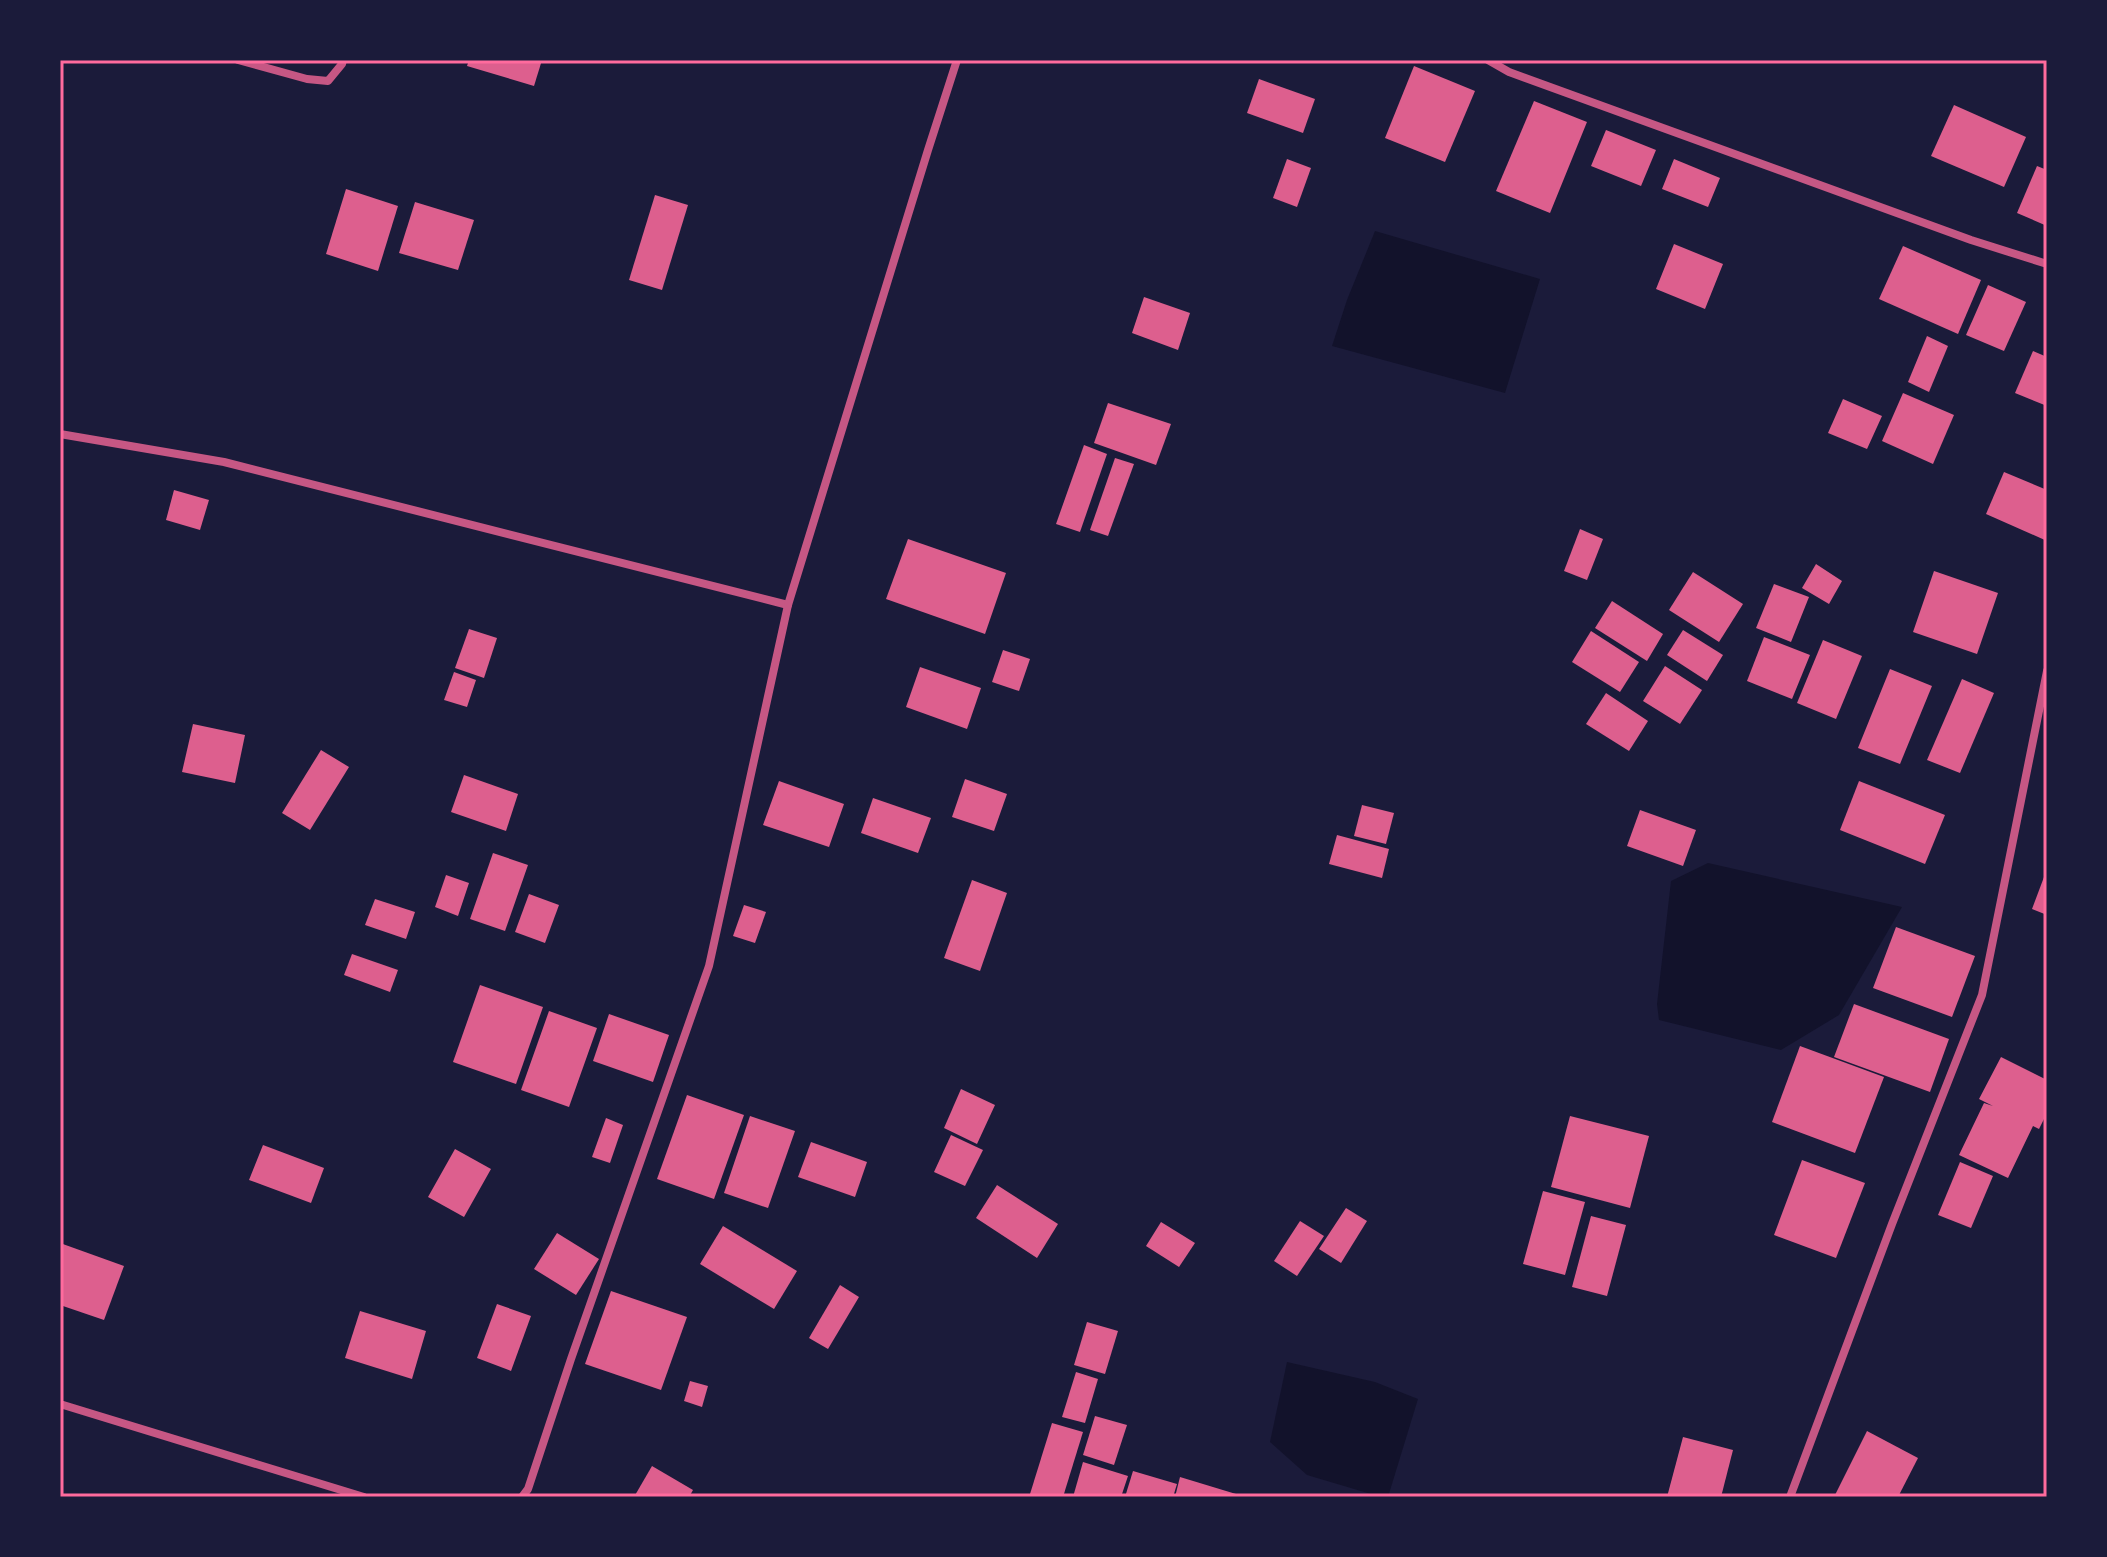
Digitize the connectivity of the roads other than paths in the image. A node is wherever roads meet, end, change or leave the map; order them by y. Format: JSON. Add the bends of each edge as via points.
{"nodes":[{"id":1,"x":238,"y":60,"type":"edge"},
{"id":2,"x":343,"y":60,"type":"edge"},
{"id":3,"x":957,"y":60,"type":"edge"},
{"id":4,"x":1488,"y":60,"type":"edge"},
{"id":5,"x":2047,"y":264,"type":"edge"},
{"id":6,"x":60,"y":434,"type":"edge"},
{"id":7,"x":788,"y":605,"type":"junction"},
{"id":8,"x":2047,"y":671,"type":"edge"},
{"id":9,"x":60,"y":1404,"type":"edge"},
{"id":10,"x":364,"y":1497,"type":"edge"},
{"id":11,"x":522,"y":1497,"type":"edge"},
{"id":12,"x":1790,"y":1497,"type":"edge"}],
"edges":[{"from":1,"to":2,"type":"street","via":[[328,81]]},
{"from":3,"to":7,"type":"street"},
{"from":4,"to":5,"type":"street","via":[[1509,72]]},
{"from":6,"to":7,"type":"street","via":[[224,462]]},
{"from":7,"to":11,"type":"street","via":[[709,966]]},
{"from":8,"to":12,"type":"street","via":[[1982,995]]},
{"from":9,"to":10,"type":"street"}]}
